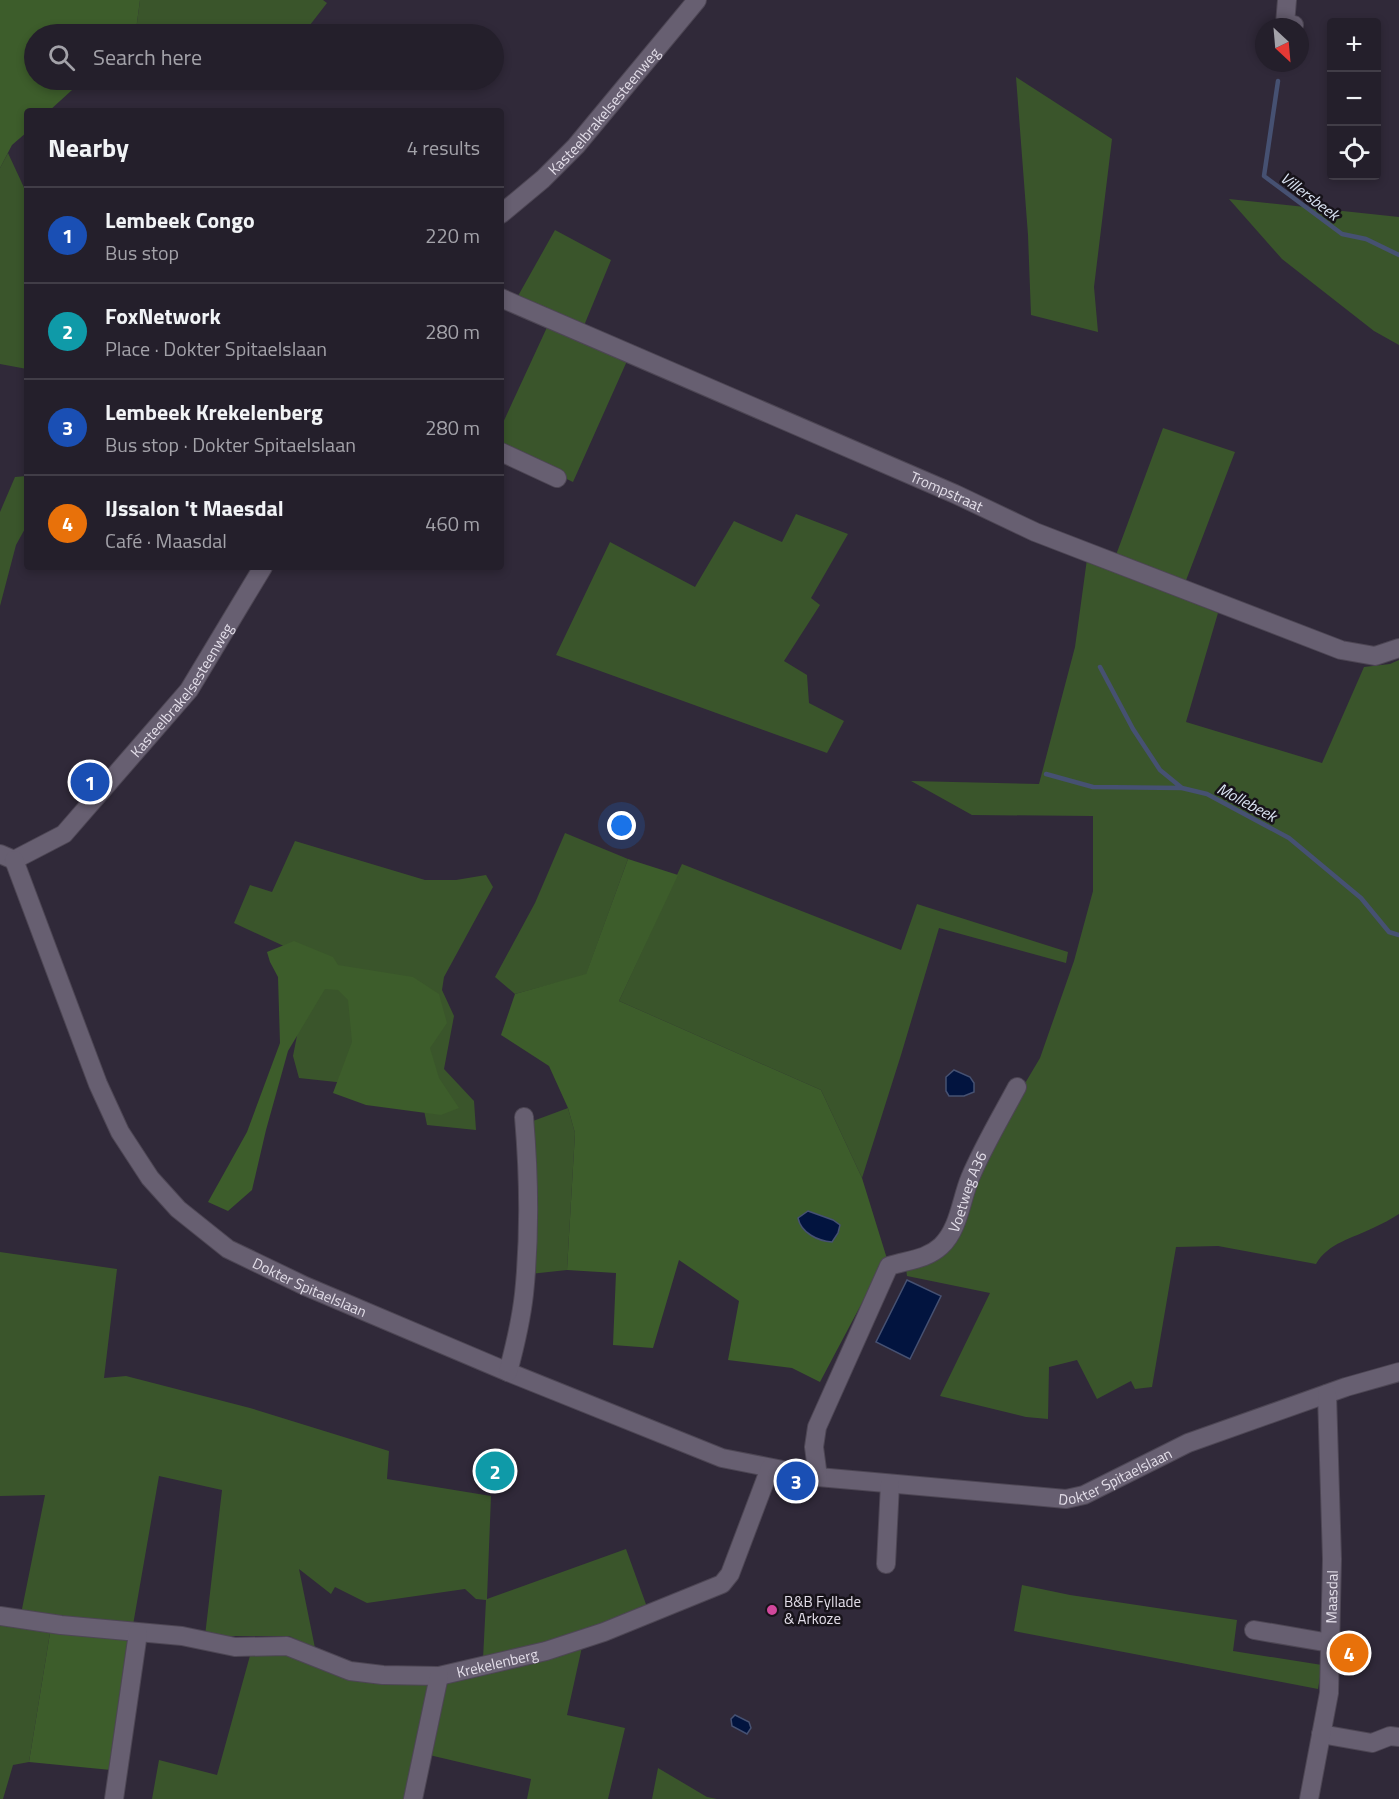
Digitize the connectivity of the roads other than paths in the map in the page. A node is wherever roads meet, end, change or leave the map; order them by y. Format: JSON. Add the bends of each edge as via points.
{"nodes":[{"id":1,"x":697,"y":0,"type":"edge"},
{"id":2,"x":1287,"y":0,"type":"edge"},
{"id":3,"x":1286,"y":18,"type":"edge"},
{"id":4,"x":504,"y":212,"type":"edge"},
{"id":5,"x":504,"y":299,"type":"edge"},
{"id":6,"x":504,"y":453,"type":"edge"},
{"id":7,"x":557,"y":478,"type":"dead end"},
{"id":8,"x":255,"y":570,"type":"edge"},
{"id":9,"x":1399,"y":648,"type":"edge"},
{"id":10,"x":7,"y":857,"type":"edge"},
{"id":11,"x":1017,"y":1087,"type":"dead end"},
{"id":12,"x":524,"y":1117,"type":"dead end"},
{"id":13,"x":508,"y":1372,"type":"junction"},
{"id":14,"x":1399,"y":1372,"type":"edge"},
{"id":15,"x":1327,"y":1394,"type":"junction"},
{"id":16,"x":770,"y":1468,"type":"junction"},
{"id":17,"x":818,"y":1477,"type":"junction"},
{"id":18,"x":890,"y":1484,"type":"junction"},
{"id":19,"x":886,"y":1564,"type":"dead end"},
{"id":20,"x":0,"y":1616,"type":"edge"},
{"id":21,"x":1254,"y":1630,"type":"dead end"},
{"id":22,"x":138,"y":1633,"type":"junction"},
{"id":23,"x":1330,"y":1643,"type":"junction"},
{"id":24,"x":439,"y":1676,"type":"junction"},
{"id":25,"x":1321,"y":1734,"type":"junction"},
{"id":26,"x":1399,"y":1737,"type":"edge"},
{"id":27,"x":114,"y":1799,"type":"edge"},
{"id":28,"x":413,"y":1799,"type":"edge"},
{"id":29,"x":1309,"y":1799,"type":"edge"}],
"edges":[{"from":1,"to":4,"type":"street","name":"Kasteelbrakelsesteenweg","via":[[576,146]]},
{"from":2,"to":3,"type":"street"},
{"from":5,"to":9,"type":"street","name":"Trompstraat","via":[[1059,542],[1341,650],[1375,656]]},
{"from":6,"to":7,"type":"street"},
{"from":8,"to":10,"type":"street","name":"Kasteelbrakelsesteenweg","via":[[182,699],[64,834]]},
{"from":10,"to":13,"type":"street","name":"Dokter Spitaelslaan","via":[[120,1132],[150,1178],[178,1209],[228,1249]]},
{"from":11,"to":17,"type":"street","name":"Voetweg A36","via":[[970,1178],[956,1223],[941,1246],[928,1256],[889,1266],[814,1435]]},
{"from":12,"to":13,"type":"street","via":[[528,1169],[524,1293]]},
{"from":13,"to":16,"type":"street","name":"Dokter Spitaelslaan","via":[[722,1458]]},
{"from":14,"to":15,"type":"street","name":"Dokter Spitaelslaan"},
{"from":15,"to":18,"type":"street","name":"Dokter Spitaelslaan","via":[[1188,1443],[1084,1495],[1066,1499]]},
{"from":15,"to":23,"type":"street","name":"Maasdal","via":[[1332,1559]]},
{"from":16,"to":17,"type":"street","name":"Dokter Spitaelslaan"},
{"from":16,"to":24,"type":"street","name":"Krekelenberg","via":[[730,1574],[722,1584],[556,1648]]},
{"from":17,"to":18,"type":"street","name":"Dokter Spitaelslaan"},
{"from":18,"to":19,"type":"street"},
{"from":20,"to":22,"type":"street","name":"Krekelenberg"},
{"from":21,"to":23,"type":"street"},
{"from":22,"to":24,"type":"street","name":"Krekelenberg","via":[[182,1636],[235,1647],[287,1646],[350,1671]]},
{"from":22,"to":27,"type":"street"},
{"from":23,"to":25,"type":"street","name":"Maasdal","via":[[1329,1693]]},
{"from":24,"to":28,"type":"street"},
{"from":25,"to":26,"type":"street","via":[[1372,1743]]},
{"from":25,"to":29,"type":"street","name":"Maasdal"}]}
